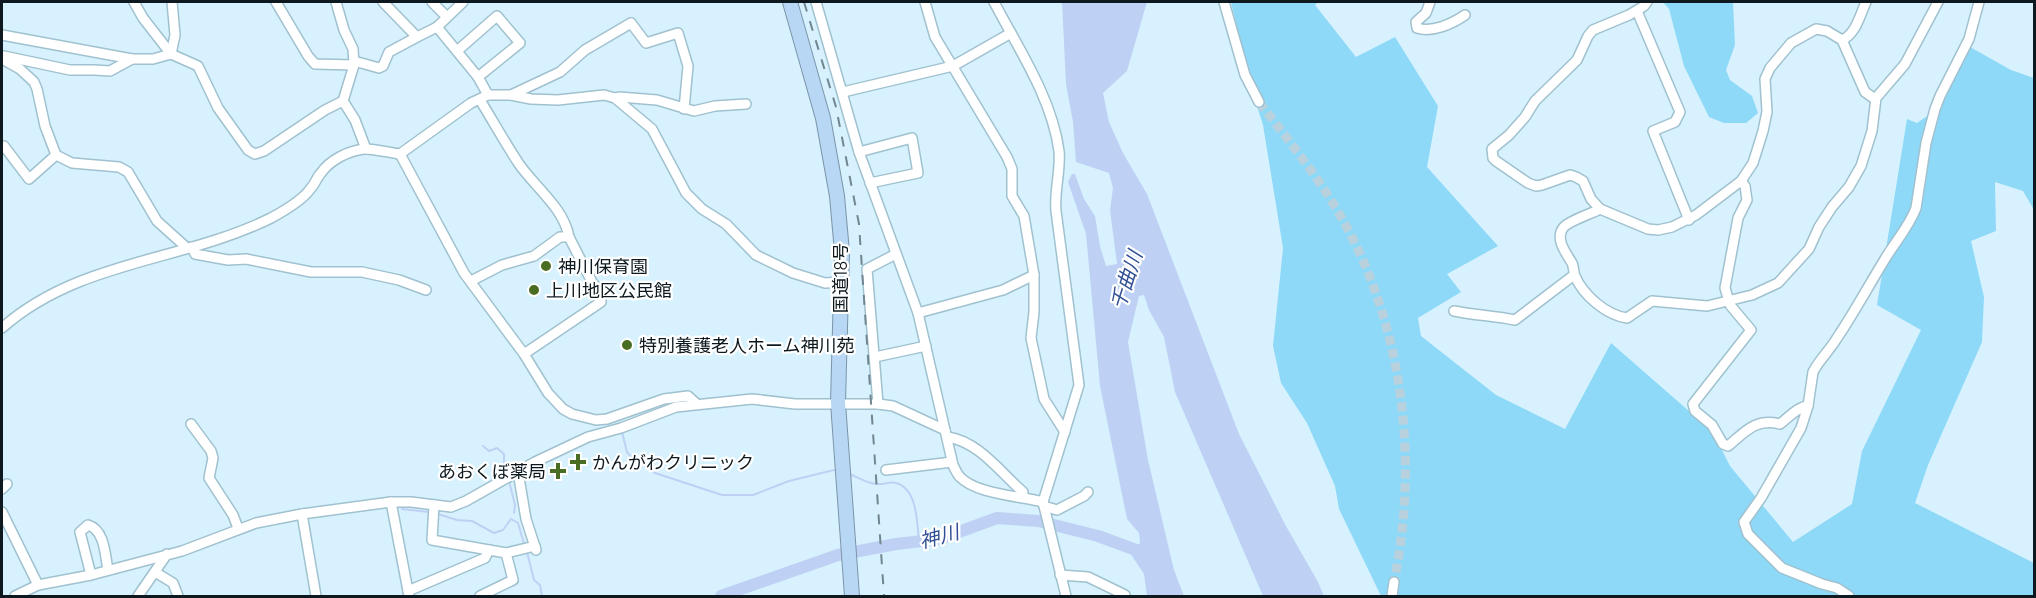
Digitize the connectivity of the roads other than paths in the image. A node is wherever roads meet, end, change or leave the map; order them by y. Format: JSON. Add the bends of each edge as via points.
{"nodes":[{"id":1,"x":134,"y":2,"type":"edge"},
{"id":2,"x":171,"y":2,"type":"edge"},
{"id":3,"x":276,"y":2,"type":"edge"},
{"id":4,"x":336,"y":2,"type":"edge"},
{"id":5,"x":383,"y":2,"type":"edge"},
{"id":6,"x":432,"y":2,"type":"edge"},
{"id":7,"x":463,"y":2,"type":"edge"},
{"id":8,"x":790,"y":2,"type":"edge"},
{"id":9,"x":816,"y":2,"type":"edge"},
{"id":10,"x":925,"y":2,"type":"edge"},
{"id":11,"x":994,"y":2,"type":"edge"},
{"id":12,"x":1224,"y":2,"type":"edge"},
{"id":13,"x":1430,"y":2,"type":"edge"},
{"id":14,"x":1647,"y":2,"type":"edge"},
{"id":15,"x":1866,"y":2,"type":"edge"},
{"id":16,"x":1938,"y":2,"type":"edge"},
{"id":17,"x":1979,"y":2,"type":"edge"},
{"id":18,"x":1637,"y":11,"type":"junction"},
{"id":19,"x":1465,"y":15,"type":"dead end"},
{"id":20,"x":446,"y":16,"type":"junction"},
{"id":21,"x":437,"y":27,"type":"junction"},
{"id":22,"x":1011,"y":33,"type":"junction"},
{"id":23,"x":2,"y":34,"type":"edge"},
{"id":24,"x":417,"y":37,"type":"junction"},
{"id":25,"x":1842,"y":40,"type":"junction"},
{"id":26,"x":457,"y":51,"type":"junction"},
{"id":27,"x":171,"y":54,"type":"junction"},
{"id":28,"x":2,"y":57,"type":"edge"},
{"id":29,"x":132,"y":59,"type":"junction"},
{"id":30,"x":354,"y":63,"type":"junction"},
{"id":31,"x":953,"y":66,"type":"junction"},
{"id":32,"x":478,"y":77,"type":"junction"},
{"id":33,"x":843,"y":92,"type":"junction"},
{"id":34,"x":511,"y":95,"type":"junction"},
{"id":35,"x":484,"y":97,"type":"junction"},
{"id":36,"x":615,"y":98,"type":"junction"},
{"id":37,"x":1875,"y":99,"type":"junction"},
{"id":38,"x":343,"y":101,"type":"junction"},
{"id":39,"x":1259,"y":102,"type":"tunnel mouth"},
{"id":40,"x":746,"y":104,"type":"dead end"},
{"id":41,"x":684,"y":109,"type":"junction"},
{"id":42,"x":4,"y":146,"type":"dead end"},
{"id":43,"x":366,"y":148,"type":"junction"},
{"id":44,"x":859,"y":152,"type":"junction"},
{"id":45,"x":400,"y":154,"type":"junction"},
{"id":46,"x":56,"y":155,"type":"junction"},
{"id":47,"x":1741,"y":181,"type":"junction"},
{"id":48,"x":870,"y":183,"type":"junction"},
{"id":49,"x":1600,"y":209,"type":"junction"},
{"id":50,"x":1689,"y":220,"type":"junction"},
{"id":51,"x":569,"y":237,"type":"junction"},
{"id":52,"x":190,"y":248,"type":"junction"},
{"id":53,"x":896,"y":254,"type":"junction"},
{"id":54,"x":1034,"y":275,"type":"junction"},
{"id":55,"x":1574,"y":275,"type":"junction"},
{"id":56,"x":471,"y":281,"type":"junction"},
{"id":57,"x":842,"y":282,"type":"junction"},
{"id":58,"x":426,"y":290,"type":"dead end"},
{"id":59,"x":1728,"y":302,"type":"junction"},
{"id":60,"x":1454,"y":311,"type":"dead end"},
{"id":61,"x":918,"y":313,"type":"junction"},
{"id":62,"x":2,"y":328,"type":"edge"},
{"id":63,"x":926,"y":346,"type":"junction"},
{"id":64,"x":525,"y":354,"type":"junction"},
{"id":65,"x":875,"y":357,"type":"junction"},
{"id":66,"x":838,"y":403,"type":"junction"},
{"id":67,"x":697,"y":404,"type":"junction"},
{"id":68,"x":878,"y":404,"type":"junction"},
{"id":69,"x":1808,"y":406,"type":"junction"},
{"id":70,"x":191,"y":424,"type":"dead end"},
{"id":71,"x":1065,"y":432,"type":"junction"},
{"id":72,"x":947,"y":433,"type":"junction"},
{"id":73,"x":952,"y":462,"type":"junction"},
{"id":74,"x":886,"y":470,"type":"dead end"},
{"id":75,"x":518,"y":472,"type":"junction"},
{"id":76,"x":1088,"y":492,"type":"dead end"},
{"id":77,"x":1022,"y":497,"type":"junction"},
{"id":78,"x":391,"y":502,"type":"junction"},
{"id":79,"x":1043,"y":504,"type":"junction"},
{"id":80,"x":434,"y":505,"type":"junction"},
{"id":81,"x":2,"y":512,"type":"edge"},
{"id":82,"x":303,"y":514,"type":"junction"},
{"id":83,"x":238,"y":528,"type":"junction"},
{"id":84,"x":489,"y":550,"type":"junction"},
{"id":85,"x":506,"y":553,"type":"junction"},
{"id":86,"x":167,"y":555,"type":"junction"},
{"id":87,"x":108,"y":570,"type":"junction"},
{"id":88,"x":155,"y":572,"type":"junction"},
{"id":89,"x":91,"y":574,"type":"junction"},
{"id":90,"x":1060,"y":575,"type":"junction"},
{"id":91,"x":1394,"y":582,"type":"tunnel mouth"},
{"id":92,"x":38,"y":585,"type":"junction"},
{"id":93,"x":409,"y":594,"type":"edge"},
{"id":94,"x":1125,"y":595,"type":"edge"},
{"id":95,"x":15,"y":597,"type":"edge"},
{"id":96,"x":138,"y":597,"type":"edge"},
{"id":97,"x":178,"y":597,"type":"edge"},
{"id":98,"x":316,"y":597,"type":"edge"},
{"id":99,"x":480,"y":597,"type":"edge"},
{"id":100,"x":852,"y":597,"type":"edge"},
{"id":101,"x":1066,"y":597,"type":"edge"},
{"id":102,"x":1392,"y":597,"type":"edge"},
{"id":103,"x":1849,"y":597,"type":"edge"}],
"edges":[{"from":1,"to":27,"type":"street"},
{"from":2,"to":27,"type":"street","via":[[175,35]]},
{"from":3,"to":30,"type":"street","via":[[315,64]]},
{"from":4,"to":30,"type":"street","via":[[353,49]]},
{"from":5,"to":24,"type":"street"},
{"from":6,"to":20,"type":"street"},
{"from":7,"to":20,"type":"street"},
{"from":8,"to":57,"type":"highway","name":"国道18号","via":[[829,147],[837,196]]},
{"from":9,"to":33,"type":"street"},
{"from":10,"to":31,"type":"street","via":[[935,37]]},
{"from":11,"to":22,"type":"street"},
{"from":12,"to":39,"type":"street","via":[[1245,75]]},
{"from":13,"to":19,"type":"street","via":[[1426,13],[1416,22],[1417,28],[1438,27]]},
{"from":14,"to":18,"type":"street"},
{"from":15,"to":25,"type":"street","via":[[1852,32]]},
{"from":16,"to":37,"type":"street","via":[[1905,64]]},
{"from":17,"to":69,"type":"street","via":[[1969,39],[1935,109],[1908,227],[1817,365]]},
{"from":18,"to":49,"type":"street","via":[[1593,30],[1577,60],[1492,149],[1493,158],[1536,186],[1570,175],[1583,181]]},
{"from":18,"to":50,"type":"street","via":[[1680,112],[1675,122],[1653,131]]},
{"from":20,"to":21,"type":"street"},
{"from":21,"to":24,"type":"street"},
{"from":21,"to":26,"type":"street"},
{"from":22,"to":31,"type":"street"},
{"from":22,"to":71,"type":"street","via":[[1046,105],[1059,153],[1056,211],[1079,385]]},
{"from":23,"to":29,"type":"street"},
{"from":24,"to":30,"type":"street","via":[[389,52],[379,68]]},
{"from":25,"to":37,"type":"street","via":[[1865,92]]},
{"from":25,"to":47,"type":"street","via":[[1816,28],[1791,43],[1774,62],[1766,79],[1763,131],[1753,163]]},
{"from":26,"to":32,"type":"street"},
{"from":26,"to":32,"type":"street","via":[[497,16],[520,42]]},
{"from":27,"to":29,"type":"street"},
{"from":27,"to":38,"type":"street","via":[[198,66],[218,108],[255,154]]},
{"from":28,"to":29,"type":"street","via":[[86,70],[110,70]]},
{"from":28,"to":46,"type":"street","via":[[38,89]]},
{"from":30,"to":38,"type":"street"},
{"from":31,"to":33,"type":"street"},
{"from":31,"to":54,"type":"street","via":[[1007,157],[1012,170],[1012,196],[1024,216]]},
{"from":32,"to":35,"type":"street"},
{"from":33,"to":44,"type":"street"},
{"from":34,"to":35,"type":"street"},
{"from":34,"to":36,"type":"street","via":[[558,100],[604,95]]},
{"from":34,"to":41,"type":"street","via":[[560,72],[585,50],[631,23],[646,43],[678,33],[688,66]]},
{"from":35,"to":45,"type":"street"},
{"from":35,"to":51,"type":"street","via":[[520,165],[567,226]]},
{"from":36,"to":41,"type":"street","via":[[641,98]]},
{"from":36,"to":57,"type":"street","via":[[652,129],[686,193],[726,224],[756,255],[793,273],[825,283]]},
{"from":37,"to":59,"type":"street","via":[[1872,131],[1861,166],[1819,227],[1809,249],[1778,282]]},
{"from":38,"to":43,"type":"street"},
{"from":40,"to":41,"type":"street"},
{"from":42,"to":46,"type":"street","via":[[29,179]]},
{"from":43,"to":45,"type":"street"},
{"from":43,"to":52,"type":"street","via":[[328,164],[311,189],[272,217]]},
{"from":44,"to":48,"type":"street"},
{"from":44,"to":48,"type":"street","via":[[912,138],[918,172]]},
{"from":45,"to":56,"type":"street"},
{"from":46,"to":52,"type":"street","via":[[72,162],[119,167],[128,172],[157,221]]},
{"from":47,"to":50,"type":"street"},
{"from":47,"to":59,"type":"street","via":[[1747,200],[1738,218],[1725,288]]},
{"from":48,"to":53,"type":"street"},
{"from":49,"to":50,"type":"street","via":[[1648,229],[1658,230]]},
{"from":49,"to":55,"type":"street","via":[[1562,229],[1560,237],[1574,266]]},
{"from":51,"to":56,"type":"street","via":[[560,237],[540,253],[502,265]]},
{"from":51,"to":64,"type":"street","via":[[601,293],[601,302]]},
{"from":52,"to":58,"type":"street","via":[[195,254],[311,272],[362,272]]},
{"from":52,"to":62,"type":"street","via":[[60,288]]},
{"from":53,"to":61,"type":"street"},
{"from":53,"to":65,"type":"street","via":[[867,269]]},
{"from":54,"to":61,"type":"street","via":[[1003,290]]},
{"from":54,"to":71,"type":"street","via":[[1031,338],[1044,399]]},
{"from":55,"to":59,"type":"street","via":[[1589,297],[1615,316],[1627,318],[1652,301],[1707,306]]},
{"from":55,"to":60,"type":"street","via":[[1515,320]]},
{"from":56,"to":64,"type":"street"},
{"from":57,"to":66,"type":"highway","name":"国道18号"},
{"from":59,"to":69,"type":"street","via":[[1751,330],[1693,404],[1695,411],[1728,446],[1753,425],[1779,424]]},
{"from":61,"to":63,"type":"street"},
{"from":63,"to":65,"type":"street"},
{"from":63,"to":72,"type":"street"},
{"from":64,"to":67,"type":"street","via":[[555,402],[584,418],[607,419],[664,399],[688,396]]},
{"from":65,"to":68,"type":"street"},
{"from":66,"to":67,"type":"street","via":[[752,399]]},
{"from":66,"to":68,"type":"street"},
{"from":66,"to":100,"type":"highway","name":"国道18号"},
{"from":67,"to":75,"type":"street","via":[[676,407],[588,438]]},
{"from":68,"to":72,"type":"street","via":[[893,406]]},
{"from":69,"to":103,"type":"street","via":[[1801,428],[1744,522],[1745,527],[1782,568],[1838,588]]},
{"from":70,"to":83,"type":"street","via":[[211,451],[209,478]]},
{"from":71,"to":79,"type":"street"},
{"from":72,"to":73,"type":"street"},
{"from":72,"to":77,"type":"street","via":[[978,450],[1023,492]]},
{"from":73,"to":74,"type":"street"},
{"from":73,"to":77,"type":"street","via":[[967,483]]},
{"from":75,"to":80,"type":"street","via":[[451,507]]},
{"from":75,"to":85,"type":"street","via":[[526,519],[536,548]]},
{"from":76,"to":79,"type":"street","via":[[1057,510]]},
{"from":77,"to":79,"type":"street"},
{"from":78,"to":80,"type":"street"},
{"from":78,"to":82,"type":"street"},
{"from":78,"to":93,"type":"street"},
{"from":79,"to":90,"type":"street"},
{"from":80,"to":84,"type":"street","via":[[432,540]]},
{"from":81,"to":92,"type":"street"},
{"from":82,"to":83,"type":"street"},
{"from":82,"to":98,"type":"street"},
{"from":83,"to":86,"type":"street"},
{"from":84,"to":85,"type":"street"},
{"from":84,"to":93,"type":"street","via":[[485,558]]},
{"from":85,"to":99,"type":"street","via":[[513,580]]},
{"from":86,"to":87,"type":"street"},
{"from":86,"to":88,"type":"street"},
{"from":87,"to":89,"type":"street"},
{"from":87,"to":89,"type":"street","via":[[101,537],[88,525],[80,532]]},
{"from":88,"to":96,"type":"street"},
{"from":88,"to":97,"type":"street","via":[[173,583]]},
{"from":89,"to":92,"type":"street"},
{"from":90,"to":94,"type":"street","via":[[1088,577]]},
{"from":90,"to":101,"type":"street"},
{"from":91,"to":102,"type":"street"},
{"from":92,"to":95,"type":"street"}]}
